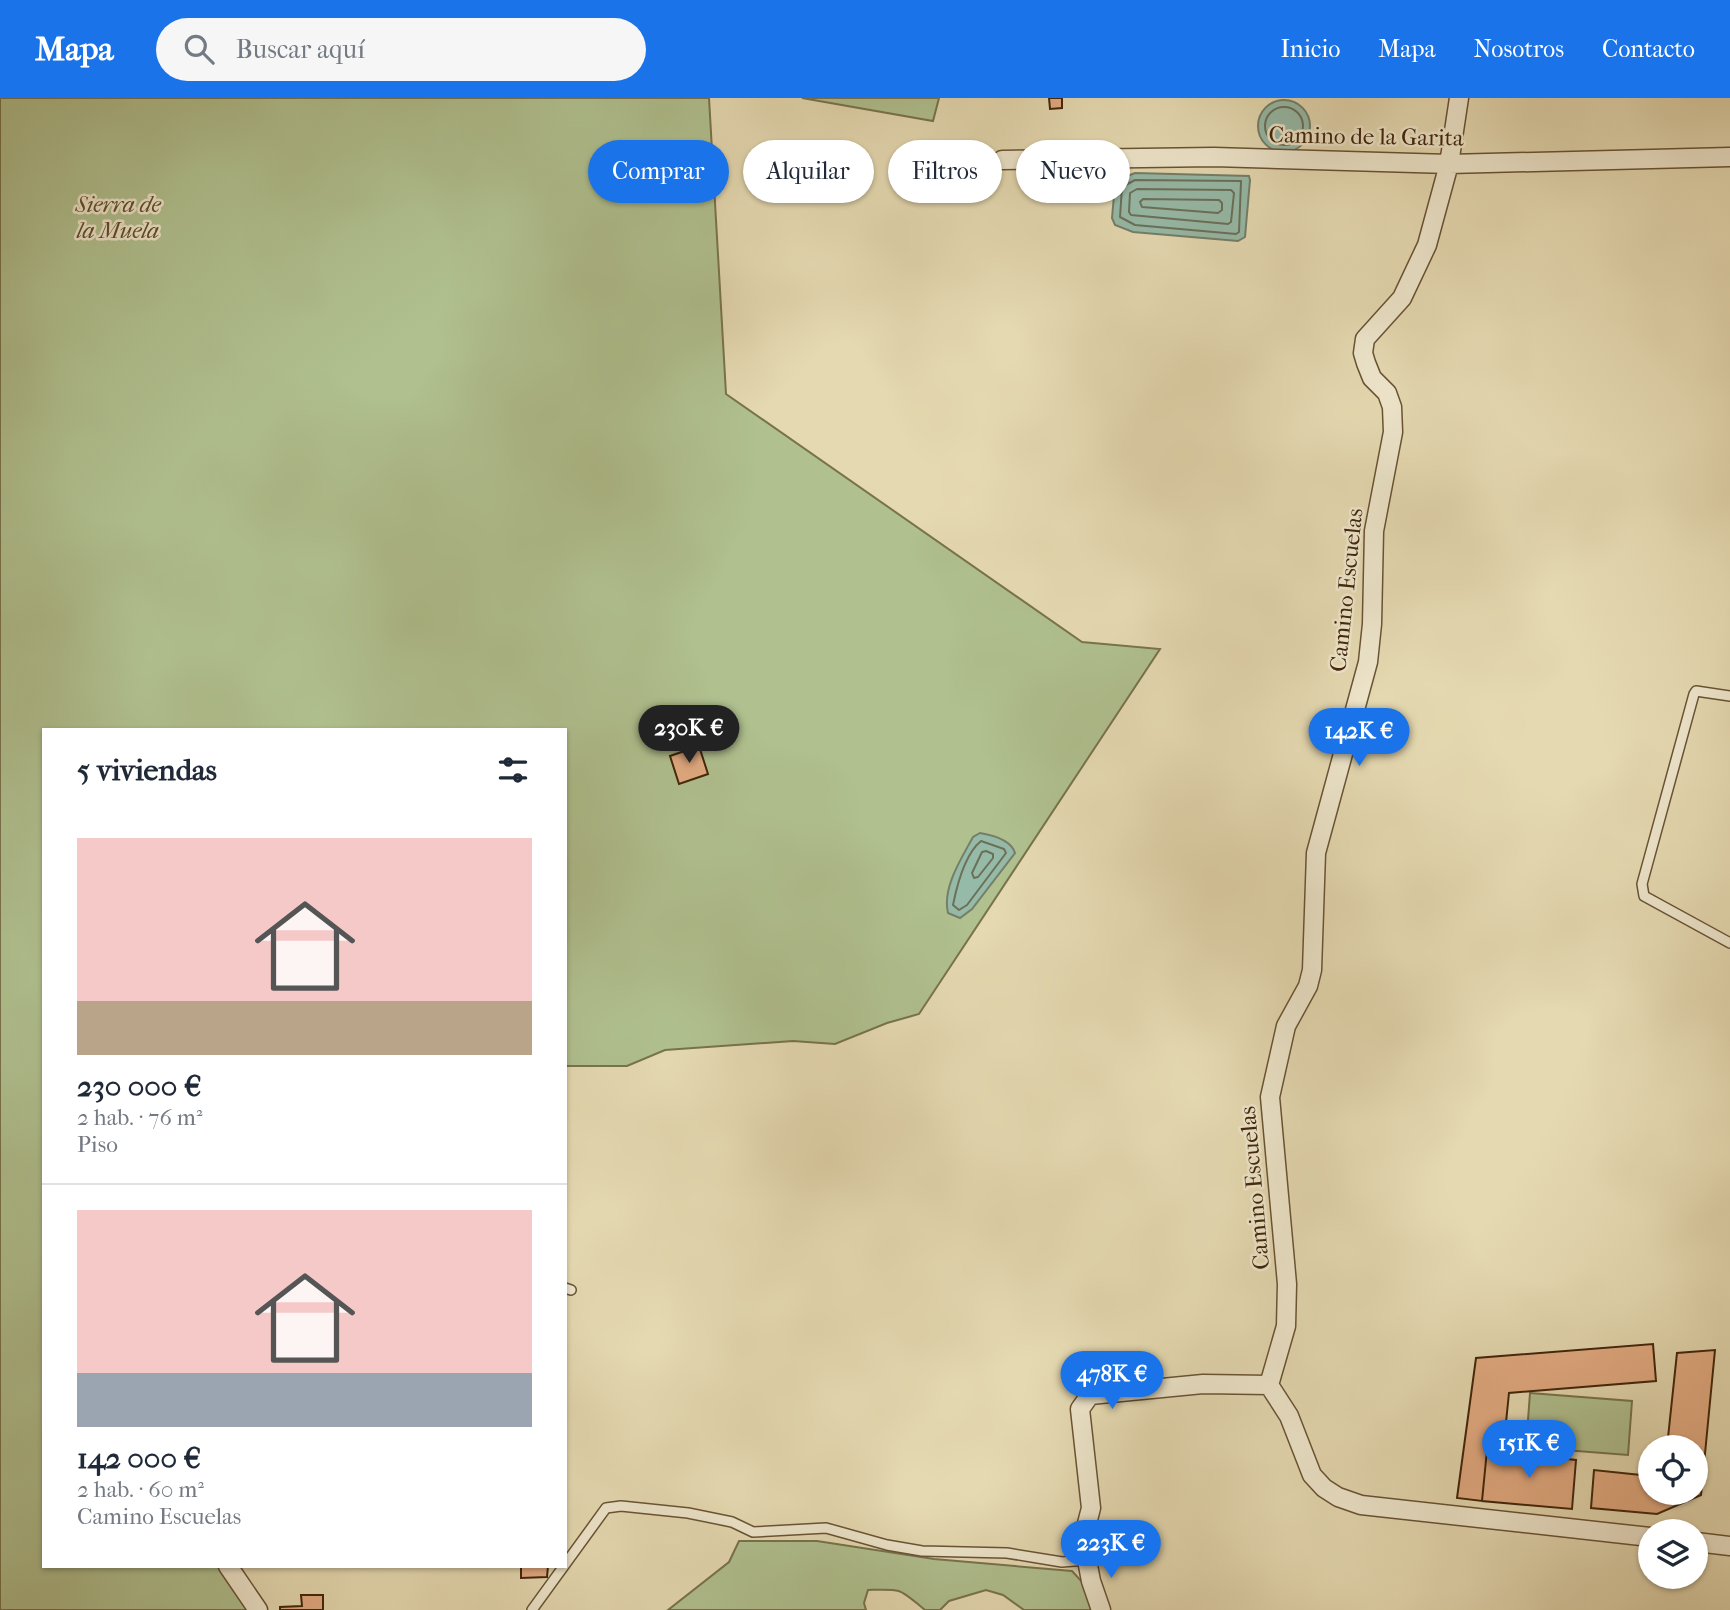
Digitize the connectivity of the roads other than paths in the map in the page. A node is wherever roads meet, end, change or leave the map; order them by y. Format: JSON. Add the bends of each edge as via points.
{"nodes":[{"id":1,"x":1459,"y":98,"type":"edge"},
{"id":2,"x":1730,"y":158,"type":"edge"},
{"id":3,"x":1002,"y":160,"type":"dead end"},
{"id":4,"x":1449,"y":164,"type":"junction"},
{"id":5,"x":1730,"y":696,"type":"edge"},
{"id":6,"x":1730,"y":943,"type":"edge"},
{"id":7,"x":1269,"y":1385,"type":"junction"},
{"id":8,"x":1638,"y":1536,"type":"edge"},
{"id":9,"x":1708,"y":1543,"type":"edge"},
{"id":10,"x":1730,"y":1546,"type":"edge"},
{"id":11,"x":1087,"y":1560,"type":"junction"},
{"id":12,"x":567,"y":1562,"type":"edge"},
{"id":13,"x":229,"y":1568,"type":"edge"},
{"id":14,"x":562,"y":1568,"type":"edge"},
{"id":15,"x":258,"y":1610,"type":"edge"},
{"id":16,"x":532,"y":1610,"type":"edge"},
{"id":17,"x":1101,"y":1610,"type":"edge"}],
"edges":[{"from":1,"to":4,"type":"street","name":"Camino Escuelas"},
{"from":2,"to":4,"type":"street","name":"Camino de la Garita"},
{"from":3,"to":4,"type":"street","name":"Camino de la Garita","via":[[1214,157]]},
{"from":4,"to":7,"type":"street","name":"Camino Escuelas","via":[[1413,278],[1392,311],[1365,339],[1366,363],[1392,407],[1393,432],[1374,531],[1368,663],[1316,853],[1312,970],[1286,1026],[1270,1097],[1287,1284],[1286,1326]]},
{"from":5,"to":6,"type":"lane","via":[[1704,690],[1694,694],[1642,884],[1644,896]]},
{"from":7,"to":8,"type":"street","via":[[1289,1416],[1312,1475],[1338,1497],[1360,1505]]},
{"from":7,"to":11,"type":"street","via":[[1202,1384],[1090,1395],[1080,1409],[1091,1508],[1083,1539]]},
{"from":9,"to":10,"type":"street"},
{"from":11,"to":12,"type":"lane","via":[[922,1551],[826,1528],[753,1532],[732,1522],[688,1513],[614,1507],[606,1508]]},
{"from":11,"to":17,"type":"street"},
{"from":13,"to":15,"type":"street"},
{"from":14,"to":16,"type":"lane"}]}
